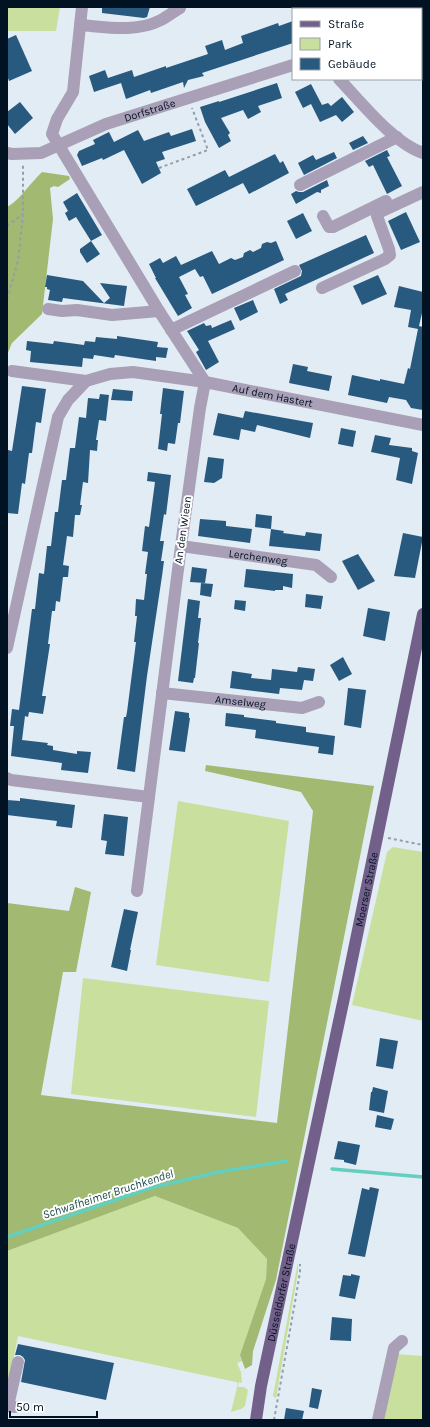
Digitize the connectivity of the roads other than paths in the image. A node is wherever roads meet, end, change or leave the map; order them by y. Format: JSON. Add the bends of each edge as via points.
{"nodes":[{"id":1,"x":82,"y":7,"type":"edge"},
{"id":2,"x":180,"y":8,"type":"dead end"},
{"id":3,"x":80,"y":25,"type":"junction"},
{"id":4,"x":292,"y":65,"type":"edge"},
{"id":5,"x":340,"y":80,"type":"edge"},
{"id":6,"x":397,"y":137,"type":"junction"},
{"id":7,"x":58,"y":146,"type":"junction"},
{"id":8,"x":7,"y":153,"type":"edge"},
{"id":9,"x":423,"y":153,"type":"edge"},
{"id":10,"x":423,"y":183,"type":"edge"},
{"id":11,"x":300,"y":185,"type":"dead end"},
{"id":12,"x":423,"y":192,"type":"edge"},
{"id":13,"x":323,"y":216,"type":"dead end"},
{"id":14,"x":294,"y":271,"type":"dead end"},
{"id":15,"x":322,"y":288,"type":"dead end"},
{"id":16,"x":48,"y":309,"type":"dead end"},
{"id":17,"x":159,"y":311,"type":"junction"},
{"id":18,"x":171,"y":330,"type":"junction"},
{"id":19,"x":12,"y":371,"type":"dead end"},
{"id":20,"x":86,"y":381,"type":"junction"},
{"id":21,"x":205,"y":382,"type":"junction"},
{"id":22,"x":423,"y":424,"type":"edge"},
{"id":23,"x":181,"y":546,"type":"junction"},
{"id":24,"x":331,"y":577,"type":"dead end"},
{"id":25,"x":423,"y":614,"type":"edge"},
{"id":26,"x":7,"y":648,"type":"edge"},
{"id":27,"x":162,"y":693,"type":"junction"},
{"id":28,"x":318,"y":702,"type":"dead end"},
{"id":29,"x":7,"y":778,"type":"edge"},
{"id":30,"x":149,"y":797,"type":"junction"},
{"id":31,"x":137,"y":891,"type":"dead end"},
{"id":32,"x":308,"y":1165,"type":"joint"},
{"id":33,"x":402,"y":1341,"type":"dead end"},
{"id":34,"x":18,"y":1362,"type":"dead end"},
{"id":35,"x":15,"y":1407,"type":"dead end"},
{"id":36,"x":256,"y":1420,"type":"edge"},
{"id":37,"x":378,"y":1420,"type":"edge"}],
"edges":[{"from":1,"to":3,"type":"street"},
{"from":2,"to":3,"type":"street","via":[[160,20],[131,28]]},
{"from":3,"to":7,"type":"street","via":[[73,92],[57,119],[52,134]]},
{"from":4,"to":7,"type":"street","name":"Dorfstraße","via":[[106,124]]},
{"from":5,"to":6,"type":"street"},
{"from":6,"to":9,"type":"street"},
{"from":6,"to":11,"type":"street"},
{"from":7,"to":8,"type":"street","name":"Dorfstraße","via":[[41,153]]},
{"from":7,"to":17,"type":"street"},
{"from":10,"to":13,"type":"street","via":[[337,226],[329,226]]},
{"from":12,"to":15,"type":"street","via":[[380,212],[377,216],[390,255]]},
{"from":14,"to":18,"type":"street"},
{"from":16,"to":17,"type":"street","via":[[112,315]]},
{"from":17,"to":18,"type":"street"},
{"from":18,"to":21,"type":"street"},
{"from":19,"to":20,"type":"street"},
{"from":20,"to":21,"type":"street","via":[[110,374],[133,372]]},
{"from":20,"to":26,"type":"street","via":[[68,400],[58,417]]},
{"from":21,"to":22,"type":"street","name":"Auf dem Hastert"},
{"from":21,"to":23,"type":"street","name":"An den Wieen"},
{"from":23,"to":24,"type":"street","name":"Lerchenweg","via":[[316,565]]},
{"from":23,"to":27,"type":"street","name":"An den Wieen"},
{"from":25,"to":32,"type":"main road","name":"Moerser Straße"},
{"from":27,"to":28,"type":"street","name":"Amselweg","via":[[302,708]]},
{"from":27,"to":30,"type":"street","name":"An den Wieen"},
{"from":29,"to":30,"type":"street"},
{"from":30,"to":31,"type":"street","name":"An den Wieen"},
{"from":32,"to":36,"type":"main road","name":"Düsseldorfer Straße"},
{"from":33,"to":37,"type":"street","via":[[394,1348]]},
{"from":34,"to":35,"type":"street","via":[[8,1406]]}]}
